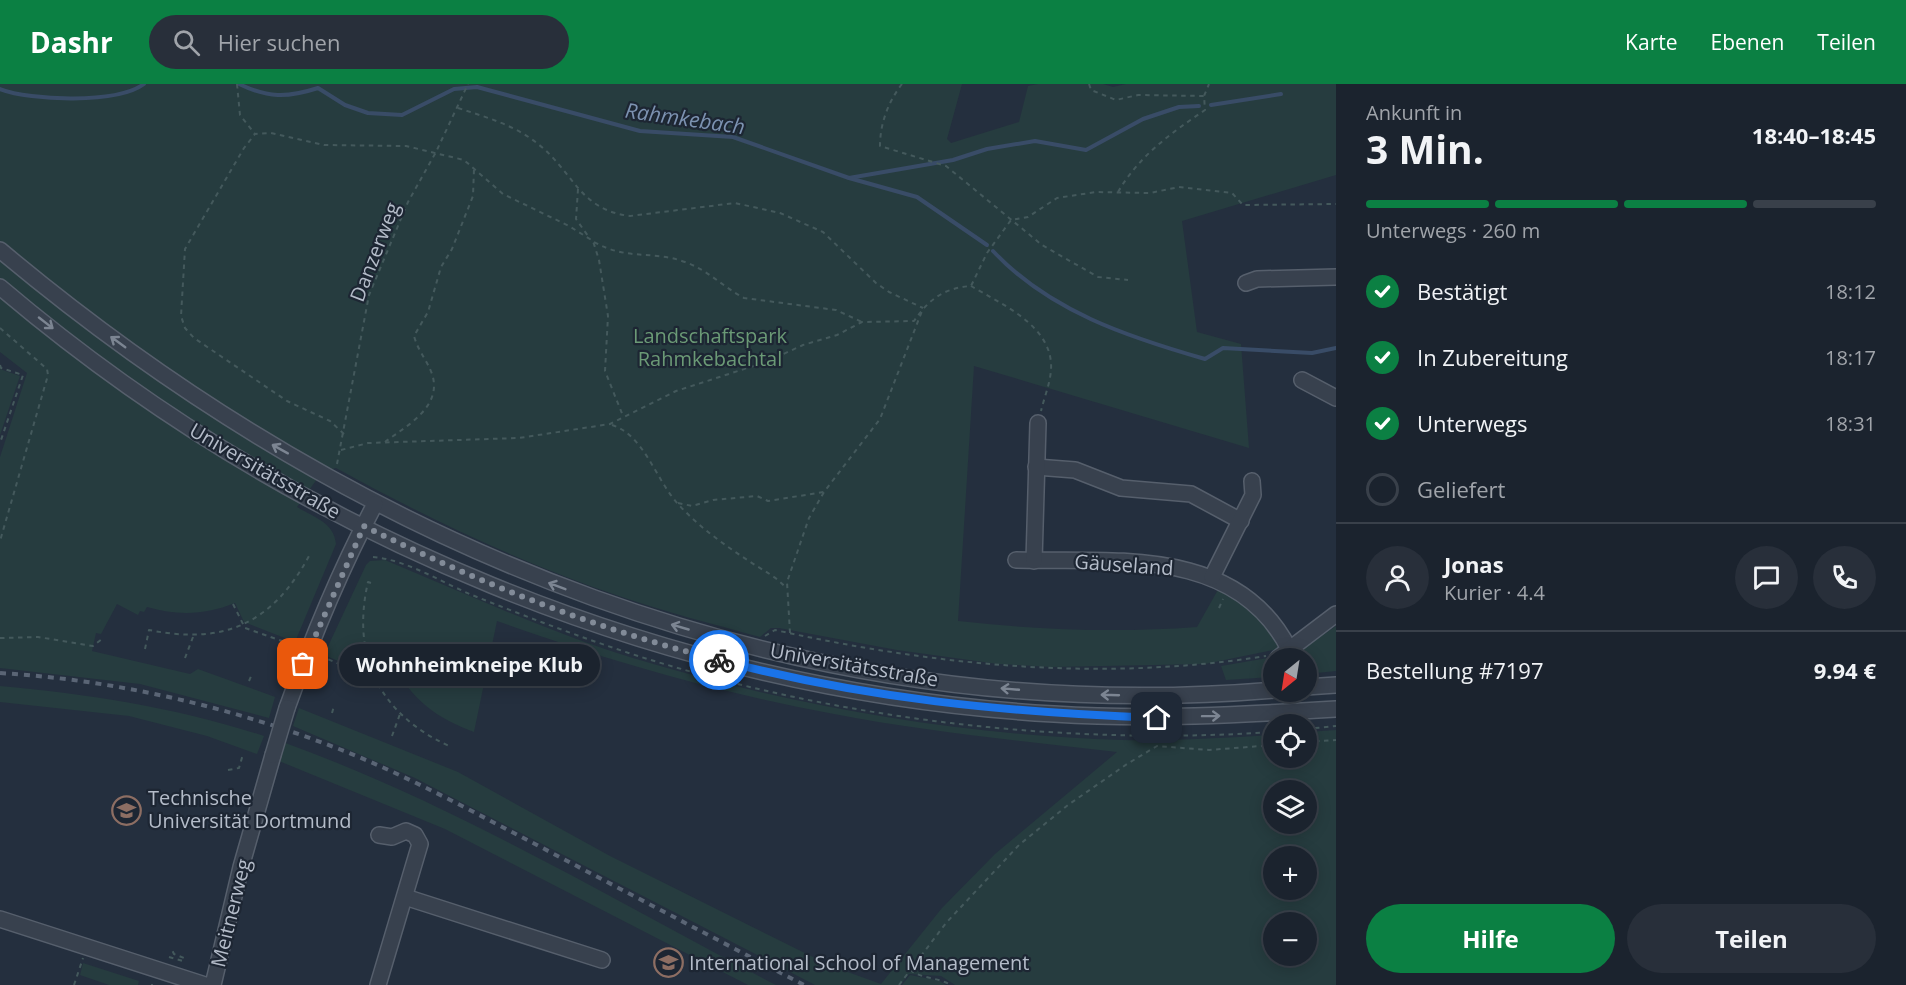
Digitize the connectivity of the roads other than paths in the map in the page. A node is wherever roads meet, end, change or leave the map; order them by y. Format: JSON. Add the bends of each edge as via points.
{"nodes":[{"id":1,"x":0,"y":250,"type":"edge"},
{"id":2,"x":1336,"y":277,"type":"edge"},
{"id":3,"x":1246,"y":283,"type":"dead end"},
{"id":4,"x":0,"y":287,"type":"edge"},
{"id":5,"x":1302,"y":380,"type":"dead end"},
{"id":6,"x":1336,"y":398,"type":"edge"},
{"id":7,"x":1038,"y":423,"type":"dead end"},
{"id":8,"x":1036,"y":467,"type":"junction"},
{"id":9,"x":1252,"y":481,"type":"dead end"},
{"id":10,"x":375,"y":504,"type":"junction"},
{"id":11,"x":1241,"y":521,"type":"junction"},
{"id":12,"x":364,"y":526,"type":"junction"},
{"id":13,"x":1016,"y":561,"type":"dead end"},
{"id":14,"x":1034,"y":561,"type":"junction"},
{"id":15,"x":1212,"y":577,"type":"junction"},
{"id":16,"x":1336,"y":614,"type":"edge"},
{"id":17,"x":1281,"y":648,"type":"edge"},
{"id":18,"x":1292,"y":648,"type":"edge"},
{"id":19,"x":1336,"y":685,"type":"edge"},
{"id":20,"x":1317,"y":686,"type":"edge"},
{"id":21,"x":1263,"y":691,"type":"edge"},
{"id":22,"x":1336,"y":709,"type":"edge"},
{"id":23,"x":380,"y":835,"type":"dead end"},
{"id":24,"x":405,"y":897,"type":"junction"},
{"id":25,"x":0,"y":919,"type":"edge"},
{"id":26,"x":602,"y":960,"type":"dead end"},
{"id":27,"x":186,"y":982,"type":"edge"},
{"id":28,"x":205,"y":985,"type":"edge"},
{"id":29,"x":213,"y":985,"type":"edge"},
{"id":30,"x":378,"y":985,"type":"edge"}],
"edges":[{"from":10,"to":1,"type":"street","name":"Universitätsstraße","one_way":true,"via":[[267,442],[174,382],[96,327]]},
{"from":2,"to":3,"type":"street","via":[[1257,279]]},
{"from":4,"to":12,"type":"street","name":"Universitätsstraße","one_way":true,"via":[[85,355],[182,423],[298,495]]},
{"from":5,"to":6,"type":"street"},
{"from":7,"to":8,"type":"street"},
{"from":8,"to":11,"type":"street","via":[[1075,470],[1121,488],[1191,494]]},
{"from":8,"to":14,"type":"street"},
{"from":9,"to":11,"type":"street","via":[[1253,495]]},
{"from":10,"to":12,"type":"street","name":"Meitnerweg"},
{"from":21,"to":10,"type":"street","name":"Universitätsstraße","one_way":true,"via":[[1158,696],[1016,689],[898,675],[756,648],[570,591]]},
{"from":11,"to":15,"type":"street"},
{"from":12,"to":22,"type":"street","name":"Universitätsstraße","one_way":true,"via":[[474,577],[604,627],[697,655],[822,684],[923,701],[1055,714],[1157,718]]},
{"from":12,"to":29,"type":"street","name":"Meitnerweg","bridge":true,"via":[[317,629],[287,708],[244,857]]},
{"from":13,"to":14,"type":"street","name":"Gäuseland"},
{"from":14,"to":15,"type":"street","name":"Gäuseland","via":[[1160,565]]},
{"from":15,"to":17,"type":"street","name":"Gäuseland","via":[[1243,594],[1266,613]]},
{"from":16,"to":18,"type":"street"},
{"from":19,"to":20,"type":"street"},
{"from":23,"to":24,"type":"street","via":[[392,837],[406,831],[418,839],[420,849]]},
{"from":24,"to":26,"type":"street"},
{"from":24,"to":30,"type":"street"},
{"from":25,"to":27,"type":"street"},
{"from":27,"to":28,"type":"street"}]}
